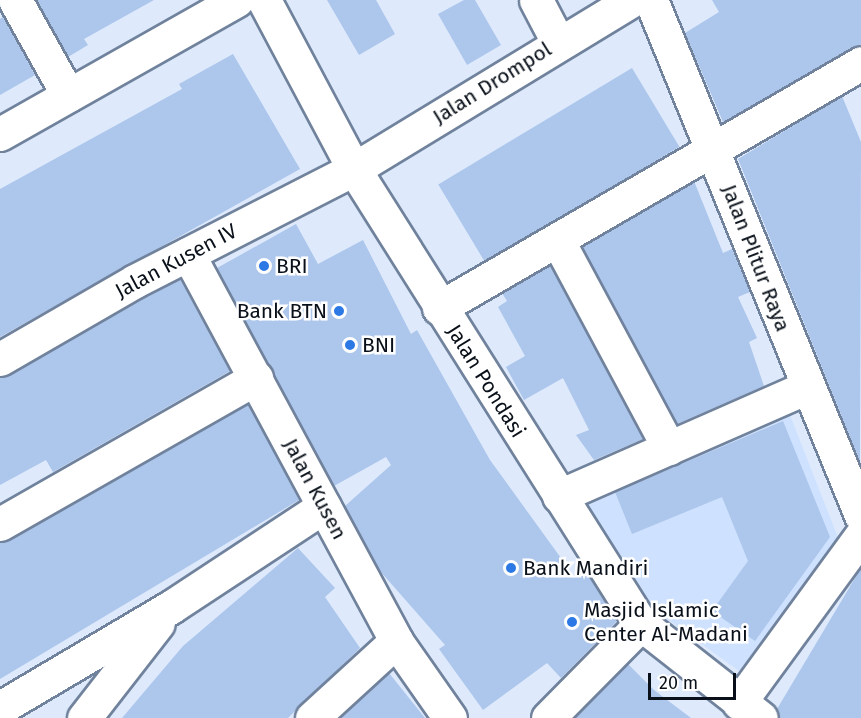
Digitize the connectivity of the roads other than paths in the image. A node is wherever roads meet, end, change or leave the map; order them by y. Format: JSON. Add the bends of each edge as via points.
{"nodes":[{"id":1,"x":15,"y":0,"type":"edge"},
{"id":2,"x":237,"y":0,"type":"edge"},
{"id":3,"x":264,"y":0,"type":"edge"},
{"id":4,"x":536,"y":0,"type":"edge"},
{"id":5,"x":632,"y":0,"type":"edge"},
{"id":6,"x":651,"y":0,"type":"edge"},
{"id":7,"x":558,"y":42,"type":"junction"},
{"id":8,"x":859,"y":69,"type":"edge"},
{"id":9,"x":68,"y":95,"type":"junction"},
{"id":10,"x":0,"y":134,"type":"edge"},
{"id":11,"x":716,"y":151,"type":"junction"},
{"id":12,"x":354,"y":169,"type":"junction"},
{"id":13,"x":558,"y":241,"type":"junction"},
{"id":14,"x":188,"y":254,"type":"junction"},
{"id":15,"x":439,"y":308,"type":"junction"},
{"id":16,"x":0,"y":359,"type":"edge"},
{"id":17,"x":256,"y":378,"type":"junction"},
{"id":18,"x":805,"y":388,"type":"junction"},
{"id":19,"x":669,"y":448,"type":"junction"},
{"id":20,"x":559,"y":496,"type":"junction"},
{"id":21,"x":324,"y":506,"type":"junction"},
{"id":22,"x":861,"y":515,"type":"edge"},
{"id":23,"x":0,"y":524,"type":"edge"},
{"id":24,"x":861,"y":536,"type":"edge"},
{"id":25,"x":171,"y":607,"type":"junction"},
{"id":26,"x":641,"y":624,"type":"junction"},
{"id":27,"x":396,"y":640,"type":"junction"},
{"id":28,"x":0,"y":708,"type":"edge"},
{"id":29,"x":750,"y":711,"type":"edge"},
{"id":30,"x":84,"y":718,"type":"edge"},
{"id":31,"x":312,"y":718,"type":"edge"},
{"id":32,"x":450,"y":718,"type":"edge"},
{"id":33,"x":548,"y":718,"type":"edge"}],
"edges":[{"from":1,"to":9,"type":"street"},
{"from":2,"to":9,"type":"street"},
{"from":3,"to":12,"type":"street","name":"Jalan Pondasi"},
{"from":4,"to":7,"type":"street"},
{"from":5,"to":7,"type":"street","name":"Jalan Drompol"},
{"from":6,"to":11,"type":"street","name":"Jalan Plitur Raya"},
{"from":7,"to":12,"type":"street","name":"Jalan Drompol"},
{"from":8,"to":11,"type":"street"},
{"from":9,"to":10,"type":"street"},
{"from":11,"to":13,"type":"street"},
{"from":11,"to":18,"type":"street","name":"Jalan Plitur Raya"},
{"from":12,"to":14,"type":"street","name":"Jalan Kusen IV"},
{"from":12,"to":15,"type":"street","name":"Jalan Pondasi"},
{"from":13,"to":15,"type":"street"},
{"from":13,"to":19,"type":"street"},
{"from":14,"to":16,"type":"street","name":"Jalan Kusen IV"},
{"from":14,"to":17,"type":"street","name":"Jalan Kusen"},
{"from":15,"to":20,"type":"street","name":"Jalan Pondasi"},
{"from":17,"to":21,"type":"street","name":"Jalan Kusen"},
{"from":17,"to":23,"type":"street"},
{"from":18,"to":19,"type":"street"},
{"from":18,"to":22,"type":"street","name":"Jalan Plitur Raya"},
{"from":19,"to":20,"type":"street"},
{"from":20,"to":26,"type":"street","name":"Jalan Pondasi"},
{"from":21,"to":25,"type":"street"},
{"from":21,"to":27,"type":"street","name":"Jalan Kusen"},
{"from":24,"to":29,"type":"street"},
{"from":25,"to":28,"type":"street"},
{"from":25,"to":30,"type":"street"},
{"from":26,"to":29,"type":"street","name":"Jalan Pondasi"},
{"from":26,"to":33,"type":"street"},
{"from":27,"to":31,"type":"street"},
{"from":27,"to":32,"type":"street","name":"Jalan Kusen"}]}
